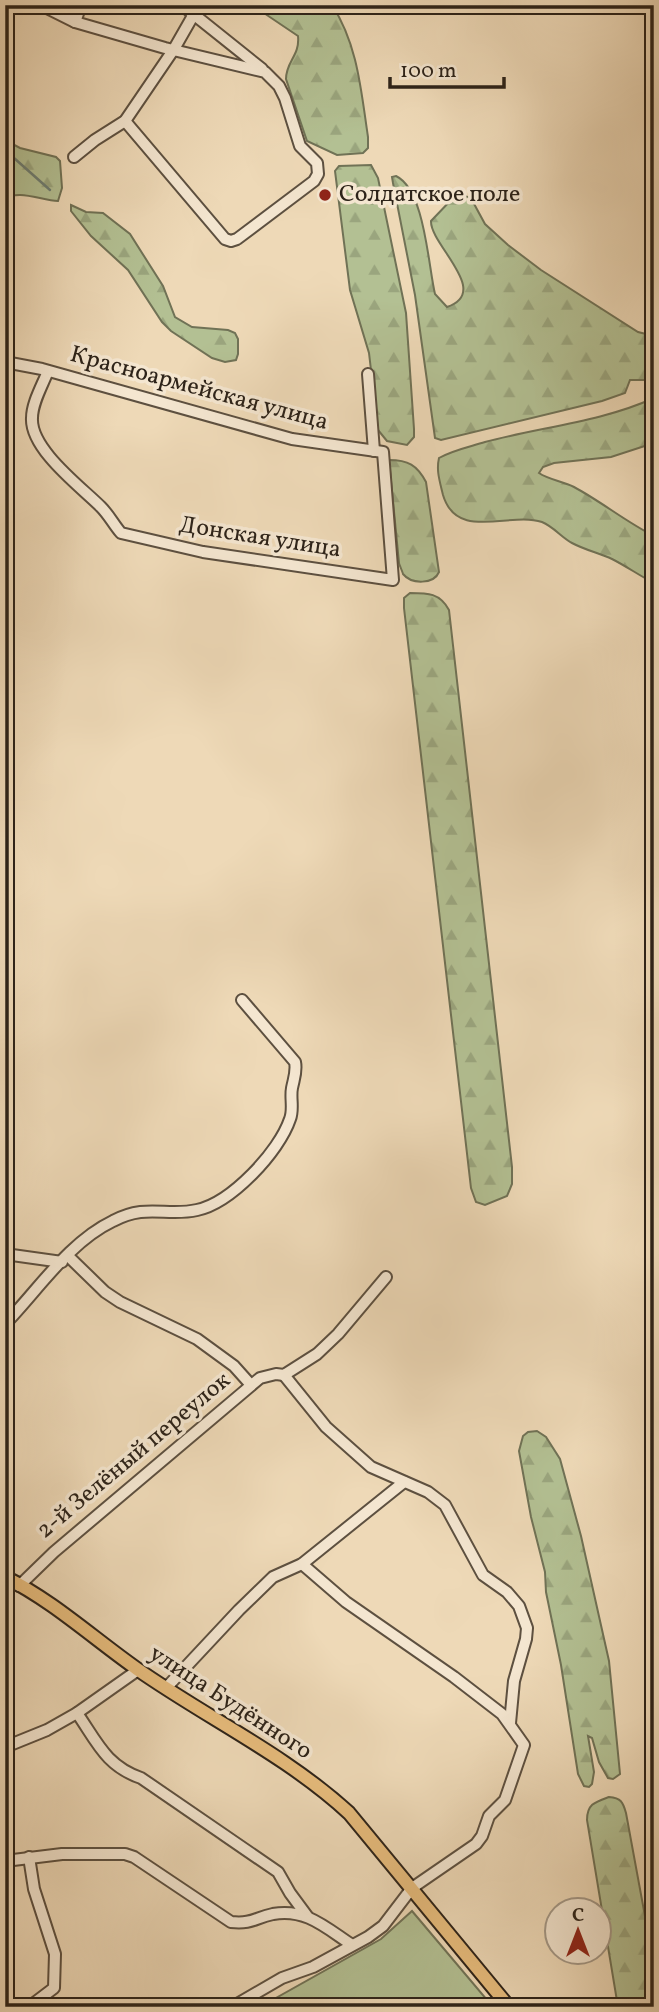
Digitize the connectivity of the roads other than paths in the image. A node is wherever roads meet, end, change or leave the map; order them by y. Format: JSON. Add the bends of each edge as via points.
{"nodes":[{"id":1,"x":41,"y":5,"type":"edge"},
{"id":2,"x":81,"y":5,"type":"edge"},
{"id":3,"x":182,"y":5,"type":"edge"},
{"id":4,"x":194,"y":14,"type":"junction"},
{"id":5,"x":75,"y":22,"type":"junction"},
{"id":6,"x":174,"y":49,"type":"junction"},
{"id":7,"x":265,"y":72,"type":"junction"},
{"id":8,"x":125,"y":121,"type":"junction"},
{"id":9,"x":74,"y":157,"type":"dead end"},
{"id":10,"x":5,"y":362,"type":"edge"},
{"id":11,"x":48,"y":371,"type":"junction"},
{"id":12,"x":368,"y":374,"type":"dead end"},
{"id":13,"x":379,"y":452,"type":"junction"},
{"id":14,"x":242,"y":1000,"type":"dead end"},
{"id":15,"x":5,"y":1254,"type":"edge"},
{"id":16,"x":65,"y":1259,"type":"junction"},
{"id":17,"x":386,"y":1277,"type":"dead end"},
{"id":18,"x":5,"y":1324,"type":"edge"},
{"id":19,"x":284,"y":1376,"type":"junction"},
{"id":20,"x":251,"y":1385,"type":"junction"},
{"id":21,"x":404,"y":1482,"type":"junction"},
{"id":22,"x":302,"y":1564,"type":"junction"},
{"id":23,"x":10,"y":1582,"type":"edge"},
{"id":24,"x":138,"y":1670,"type":"junction"},
{"id":25,"x":167,"y":1687,"type":"junction"},
{"id":26,"x":78,"y":1713,"type":"junction"},
{"id":27,"x":510,"y":1723,"type":"junction"},
{"id":28,"x":5,"y":1747,"type":"edge"},
{"id":29,"x":29,"y":1857,"type":"junction"},
{"id":30,"x":5,"y":1861,"type":"edge"},
{"id":31,"x":412,"y":1888,"type":"junction"},
{"id":32,"x":307,"y":1916,"type":"junction"},
{"id":33,"x":352,"y":1945,"type":"junction"},
{"id":34,"x":29,"y":2007,"type":"edge"},
{"id":35,"x":232,"y":2007,"type":"edge"},
{"id":36,"x":509,"y":2007,"type":"edge"}],
"edges":[{"from":1,"to":5,"type":"street"},
{"from":2,"to":5,"type":"street"},
{"from":3,"to":4,"type":"street"},
{"from":4,"to":6,"type":"street"},
{"from":4,"to":7,"type":"street"},
{"from":5,"to":6,"type":"street"},
{"from":6,"to":7,"type":"street"},
{"from":6,"to":8,"type":"street"},
{"from":7,"to":8,"type":"street","via":[[279,86],[300,146],[317,163],[318,174],[231,242]]},
{"from":8,"to":9,"type":"street"},
{"from":10,"to":11,"type":"street","name":"Красноармейская улица"},
{"from":11,"to":13,"type":"street","name":"Красноармейская улица","via":[[292,439]]},
{"from":11,"to":13,"type":"street","name":"Донская улица","via":[[32,416],[34,435],[121,533],[200,551],[393,580]]},
{"from":12,"to":13,"type":"street"},
{"from":14,"to":16,"type":"street","via":[[297,1069],[291,1117],[277,1145],[241,1185],[204,1208],[140,1211],[111,1221]]},
{"from":15,"to":16,"type":"street"},
{"from":16,"to":18,"type":"street"},
{"from":16,"to":20,"type":"street","via":[[120,1302],[197,1339]]},
{"from":17,"to":19,"type":"street","name":"2-й Зелёный переулок","via":[[338,1334]]},
{"from":19,"to":20,"type":"street","name":"2-й Зелёный переулок","via":[[268,1375]]},
{"from":19,"to":21,"type":"street","via":[[326,1427],[371,1467]]},
{"from":20,"to":23,"type":"street","name":"2-й Зелёный переулок","via":[[54,1552]]},
{"from":21,"to":22,"type":"street"},
{"from":21,"to":27,"type":"street","via":[[445,1505],[483,1575],[519,1606],[527,1628]]},
{"from":22,"to":25,"type":"street","via":[[273,1577]]},
{"from":22,"to":27,"type":"street"},
{"from":23,"to":24,"type":"main road","name":"улица Будённого","via":[[63,1614]]},
{"from":24,"to":25,"type":"main road","name":"улица Будённого"},
{"from":24,"to":26,"type":"street"},
{"from":25,"to":31,"type":"main road","name":"улица Будённого","via":[[325,1791]]},
{"from":26,"to":28,"type":"street"},
{"from":26,"to":32,"type":"street","via":[[107,1759],[278,1872]]},
{"from":27,"to":31,"type":"street","via":[[524,1745],[505,1800],[489,1816],[476,1844]]},
{"from":29,"to":30,"type":"street"},
{"from":29,"to":32,"type":"street","via":[[125,1854],[231,1922],[247,1924],[271,1914],[293,1912]]},
{"from":29,"to":34,"type":"street","via":[[55,1954],[54,1988]]},
{"from":31,"to":33,"type":"street","via":[[383,1926]]},
{"from":31,"to":36,"type":"main road","name":"улица Будённого"},
{"from":32,"to":33,"type":"street"},
{"from":33,"to":35,"type":"street"}]}
